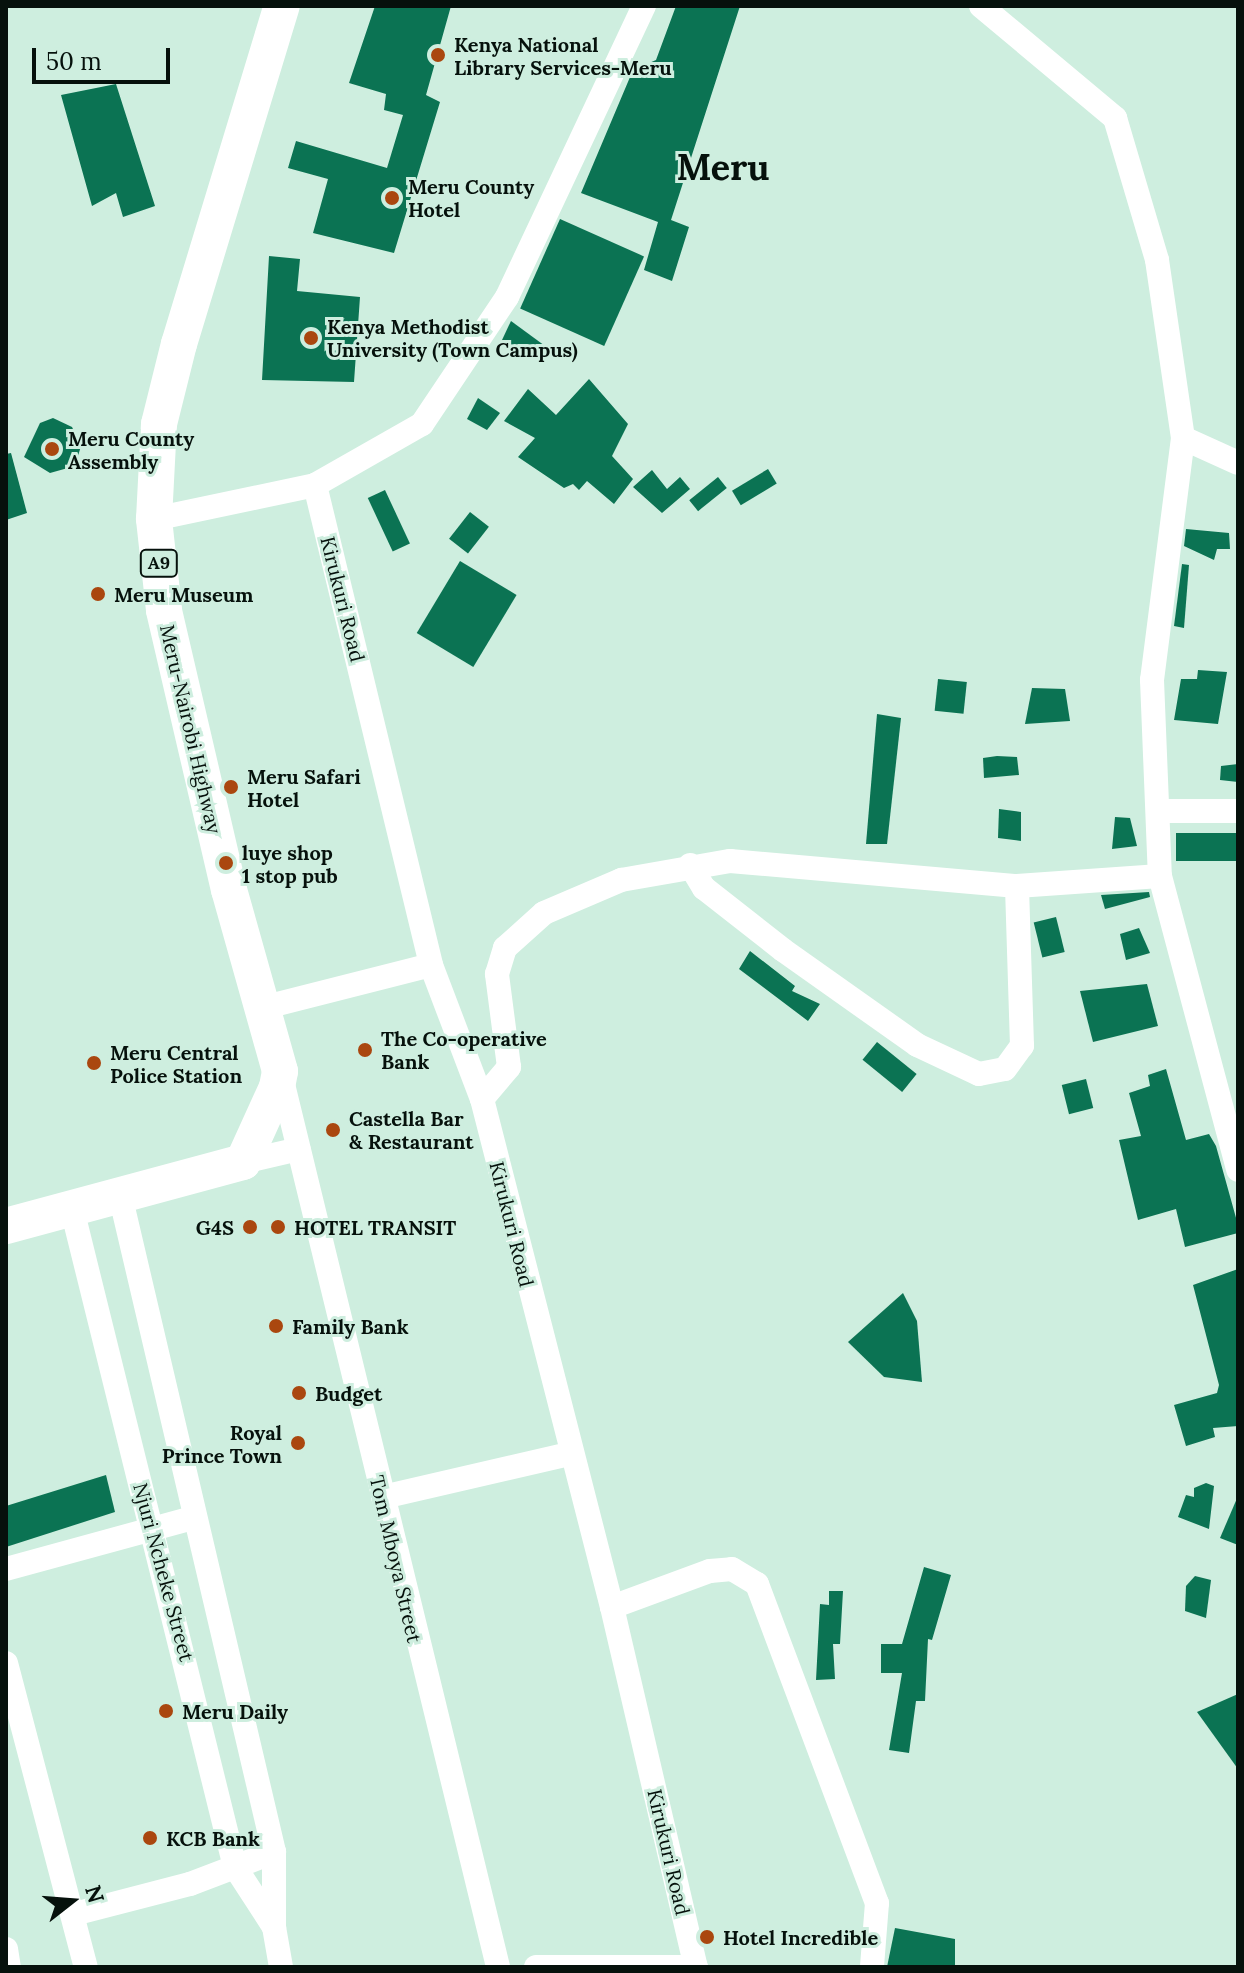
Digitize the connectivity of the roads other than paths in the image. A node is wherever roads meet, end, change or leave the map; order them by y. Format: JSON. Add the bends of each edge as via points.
{"nodes":[{"id":1,"x":282,"y":6,"type":"edge"},
{"id":2,"x":644,"y":6,"type":"edge"},
{"id":3,"x":981,"y":6,"type":"edge"},
{"id":4,"x":1183,"y":438,"type":"junction"},
{"id":5,"x":1238,"y":463,"type":"edge"},
{"id":6,"x":315,"y":485,"type":"junction"},
{"id":7,"x":154,"y":519,"type":"junction"},
{"id":8,"x":1159,"y":811,"type":"junction"},
{"id":9,"x":1238,"y":811,"type":"edge"},
{"id":10,"x":690,"y":865,"type":"junction"},
{"id":11,"x":1160,"y":876,"type":"junction"},
{"id":12,"x":1017,"y":886,"type":"junction"},
{"id":13,"x":431,"y":965,"type":"junction"},
{"id":14,"x":262,"y":1008,"type":"junction"},
{"id":15,"x":280,"y":1071,"type":"junction"},
{"id":16,"x":482,"y":1099,"type":"junction"},
{"id":17,"x":299,"y":1149,"type":"junction"},
{"id":18,"x":243,"y":1162,"type":"junction"},
{"id":19,"x":1238,"y":1170,"type":"edge"},
{"id":20,"x":121,"y":1199,"type":"junction"},
{"id":21,"x":72,"y":1209,"type":"junction"},
{"id":22,"x":6,"y":1226,"type":"edge"},
{"id":23,"x":569,"y":1454,"type":"junction"},
{"id":24,"x":383,"y":1497,"type":"junction"},
{"id":25,"x":192,"y":1518,"type":"junction"},
{"id":26,"x":151,"y":1528,"type":"junction"},
{"id":27,"x":6,"y":1569,"type":"edge"},
{"id":28,"x":612,"y":1607,"type":"junction"},
{"id":29,"x":6,"y":1663,"type":"edge"},
{"id":30,"x":274,"y":1852,"type":"junction"},
{"id":31,"x":235,"y":1867,"type":"junction"},
{"id":32,"x":74,"y":1914,"type":"junction"},
{"id":33,"x":274,"y":1927,"type":"junction"},
{"id":34,"x":6,"y":1949,"type":"edge"},
{"id":35,"x":9,"y":1967,"type":"edge"},
{"id":36,"x":86,"y":1967,"type":"edge"},
{"id":37,"x":281,"y":1967,"type":"edge"},
{"id":38,"x":498,"y":1967,"type":"edge"},
{"id":39,"x":536,"y":1967,"type":"edge"},
{"id":40,"x":696,"y":1967,"type":"edge"},
{"id":41,"x":872,"y":1967,"type":"edge"}],
"edges":[{"from":1,"to":7,"type":"highway","name":"Meru-Nairobi Highway","number":"A9","via":[[232,154],[159,424]]},
{"from":2,"to":6,"type":"street","via":[[507,297],[460,375],[422,424]]},
{"from":3,"to":4,"type":"street","via":[[1115,118],[1157,260]]},
{"from":4,"to":5,"type":"street"},
{"from":4,"to":8,"type":"street","via":[[1152,680]]},
{"from":6,"to":7,"type":"street"},
{"from":6,"to":13,"type":"street","name":"Kirukuri Road"},
{"from":7,"to":14,"type":"highway","name":"Meru-Nairobi Highway","number":"A9","via":[[164,610]]},
{"from":8,"to":9,"type":"street","via":[[1204,806]]},
{"from":8,"to":11,"type":"street"},
{"from":10,"to":12,"type":"street","via":[[854,868]]},
{"from":10,"to":12,"type":"street","via":[[704,888],[783,950],[917,1045],[979,1074],[1005,1069],[1022,1046]]},
{"from":10,"to":16,"type":"street","via":[[621,880],[544,913],[518,932],[497,974],[509,1067]]},
{"from":11,"to":12,"type":"street"},
{"from":11,"to":19,"type":"street","via":[[1178,962]]},
{"from":13,"to":14,"type":"street"},
{"from":13,"to":16,"type":"street","name":"Kirukuri Road"},
{"from":14,"to":15,"type":"highway","name":"Meru-Nairobi Highway","number":"A9"},
{"from":15,"to":17,"type":"street","name":"Tom Mboya Street"},
{"from":15,"to":18,"type":"highway","via":[[265,1122]]},
{"from":16,"to":23,"type":"street","name":"Kirukuri Road"},
{"from":17,"to":18,"type":"street"},
{"from":17,"to":24,"type":"street","name":"Tom Mboya Street"},
{"from":18,"to":20,"type":"highway"},
{"from":20,"to":21,"type":"highway"},
{"from":20,"to":25,"type":"street","name":"Njuri Ncheke Street"},
{"from":21,"to":22,"type":"highway"},
{"from":21,"to":26,"type":"street","name":"Njuri Ncheke Street"},
{"from":23,"to":24,"type":"street"},
{"from":23,"to":28,"type":"street","name":"Kirukuri Road"},
{"from":24,"to":38,"type":"street","name":"Tom Mboya Street"},
{"from":25,"to":26,"type":"street"},
{"from":25,"to":30,"type":"street","name":"Njuri Ncheke Street"},
{"from":26,"to":27,"type":"street"},
{"from":26,"to":31,"type":"street","name":"Njuri Ncheke Street"},
{"from":28,"to":40,"type":"street","name":"Kirukuri Road"},
{"from":28,"to":41,"type":"street","via":[[710,1571],[732,1569],[757,1584],[877,1903]]},
{"from":29,"to":32,"type":"street"},
{"from":30,"to":31,"type":"street"},
{"from":30,"to":33,"type":"street","name":"Njuri Ncheke Street"},
{"from":31,"to":32,"type":"street"},
{"from":31,"to":33,"type":"street","name":"Njuri Ncheke Street"},
{"from":32,"to":36,"type":"street"},
{"from":33,"to":37,"type":"street","name":"Njuri Ncheke Street"},
{"from":34,"to":35,"type":"street"},
{"from":39,"to":40,"type":"street"}]}
